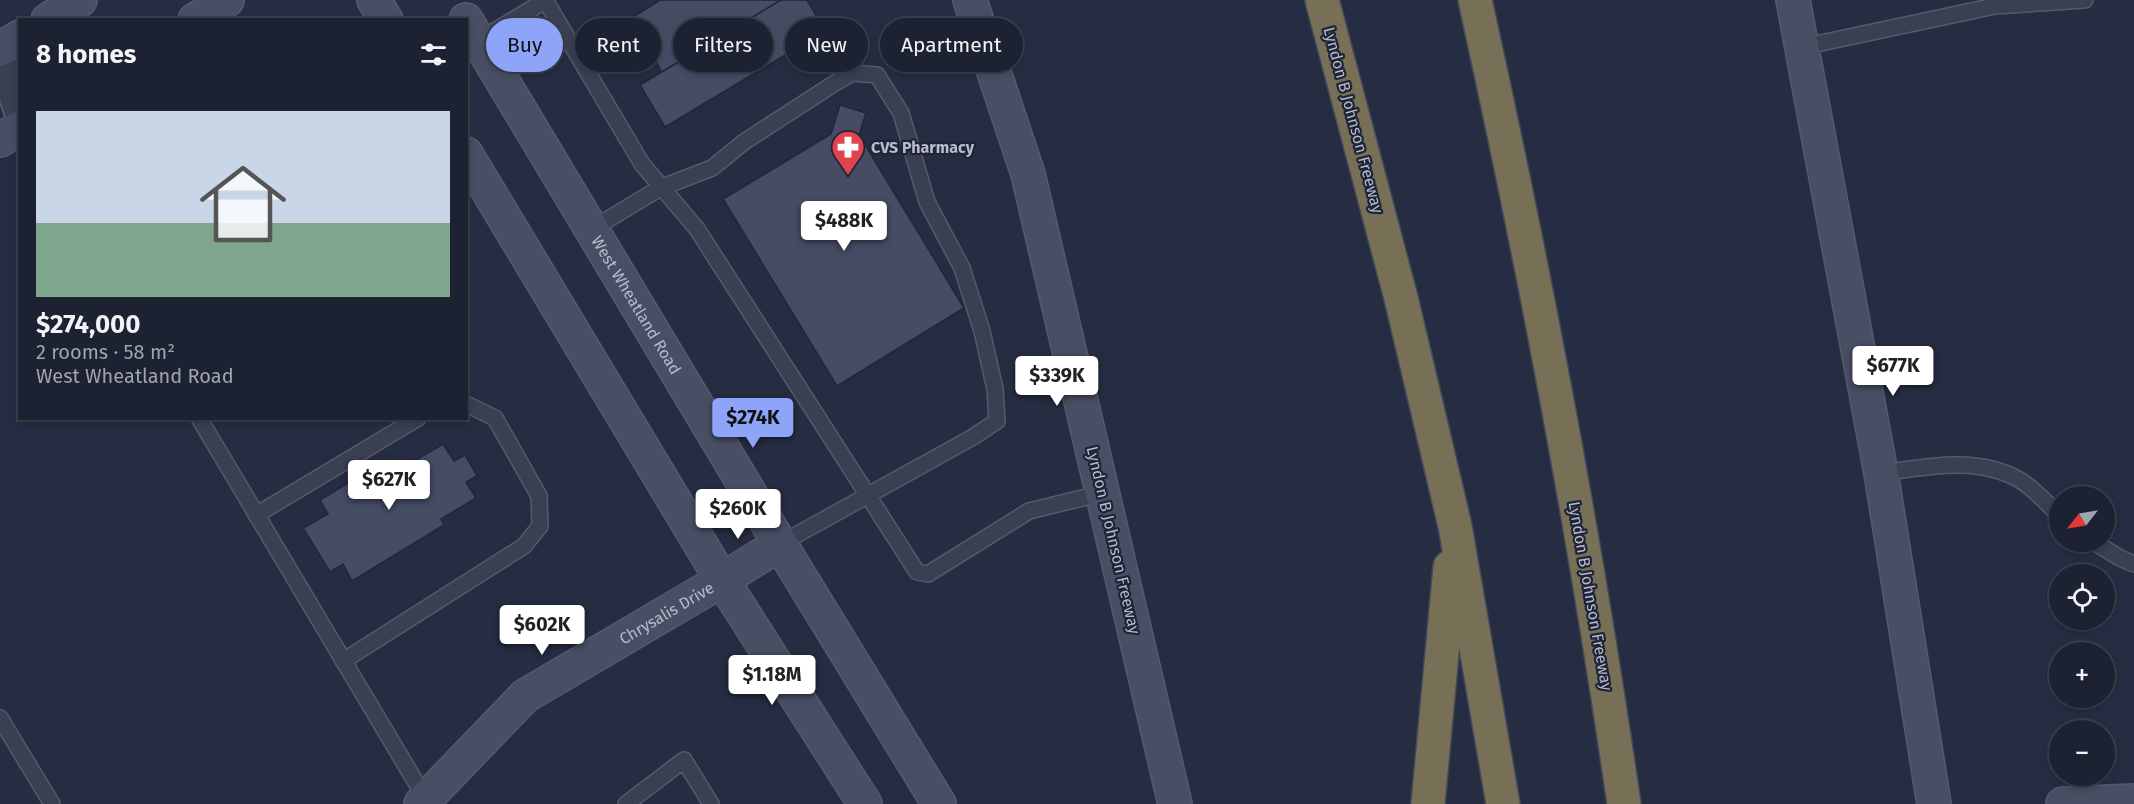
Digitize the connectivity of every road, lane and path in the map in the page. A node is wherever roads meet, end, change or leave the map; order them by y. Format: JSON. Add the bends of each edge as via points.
{"nodes":[{"id":1,"x":80,"y":0,"type":"edge"},
{"id":2,"x":227,"y":0,"type":"edge"},
{"id":3,"x":374,"y":0,"type":"edge"},
{"id":4,"x":455,"y":0,"type":"edge"},
{"id":5,"x":545,"y":0,"type":"edge"},
{"id":6,"x":970,"y":0,"type":"edge"},
{"id":7,"x":1322,"y":0,"type":"edge"},
{"id":8,"x":1475,"y":0,"type":"edge"},
{"id":9,"x":1793,"y":0,"type":"edge"},
{"id":10,"x":2085,"y":0,"type":"edge"},
{"id":11,"x":51,"y":18,"type":"edge"},
{"id":12,"x":198,"y":18,"type":"edge"},
{"id":13,"x":385,"y":18,"type":"edge"},
{"id":14,"x":465,"y":18,"type":"edge"},
{"id":15,"x":470,"y":27,"type":"edge"},
{"id":16,"x":18,"y":38,"type":"edge"},
{"id":17,"x":1802,"y":47,"type":"junction"},
{"id":18,"x":0,"y":49,"type":"edge"},
{"id":19,"x":0,"y":59,"type":"edge"},
{"id":20,"x":18,"y":108,"type":"edge"},
{"id":21,"x":18,"y":129,"type":"edge"},
{"id":22,"x":0,"y":140,"type":"edge"},
{"id":23,"x":468,"y":157,"type":"edge"},
{"id":24,"x":660,"y":188,"type":"junction"},
{"id":25,"x":592,"y":229,"type":"junction"},
{"id":26,"x":468,"y":405,"type":"edge"},
{"id":27,"x":202,"y":420,"type":"edge"},
{"id":28,"x":415,"y":420,"type":"edge"},
{"id":29,"x":1881,"y":473,"type":"junction"},
{"id":30,"x":1103,"y":493,"type":"junction"},
{"id":31,"x":867,"y":496,"type":"junction"},
{"id":32,"x":2049,"y":506,"type":"edge"},
{"id":33,"x":256,"y":515,"type":"junction"},
{"id":34,"x":1455,"y":526,"type":"junction"},
{"id":35,"x":780,"y":544,"type":"junction"},
{"id":36,"x":2110,"y":552,"type":"edge"},
{"id":37,"x":2134,"y":564,"type":"edge"},
{"id":38,"x":722,"y":580,"type":"junction"},
{"id":39,"x":343,"y":662,"type":"junction"},
{"id":40,"x":0,"y":718,"type":"edge"},
{"id":41,"x":2134,"y":801,"type":"edge"},
{"id":42,"x":425,"y":802,"type":"edge"},
{"id":43,"x":858,"y":802,"type":"edge"},
{"id":44,"x":52,"y":804,"type":"edge"},
{"id":45,"x":627,"y":804,"type":"edge"},
{"id":46,"x":711,"y":804,"type":"edge"},
{"id":47,"x":939,"y":804,"type":"edge"},
{"id":48,"x":1175,"y":804,"type":"edge"},
{"id":49,"x":1428,"y":804,"type":"edge"},
{"id":50,"x":1503,"y":804,"type":"edge"},
{"id":51,"x":1624,"y":804,"type":"edge"},
{"id":52,"x":1934,"y":804,"type":"edge"},
{"id":53,"x":2062,"y":804,"type":"edge"}],
"edges":[{"from":1,"to":11,"type":"main road"},
{"from":2,"to":12,"type":"main road"},
{"from":3,"to":13,"type":"main road"},
{"from":4,"to":14,"type":"main road","name":"West Wheatland Road"},
{"from":5,"to":15,"type":"lane"},
{"from":5,"to":24,"type":"lane"},
{"from":6,"to":30,"type":"main road","name":"Lyndon B Johnson Freeway","via":[[1029,174]]},
{"from":7,"to":34,"type":"highway","name":"Lyndon B Johnson Freeway","via":[[1401,298]]},
{"from":8,"to":51,"type":"highway","name":"Lyndon B Johnson Freeway","via":[[1566,445]]},
{"from":9,"to":17,"type":"main road"},
{"from":10,"to":17,"type":"lane","via":[[1995,6]]},
{"from":15,"to":25,"type":"main road","name":"West Wheatland Road"},
{"from":16,"to":18,"type":"main road"},
{"from":17,"to":29,"type":"main road"},
{"from":19,"to":20,"type":"street"},
{"from":21,"to":22,"type":"main road"},
{"from":23,"to":38,"type":"main road"},
{"from":24,"to":25,"type":"lane"},
{"from":24,"to":31,"type":"lane","via":[[697,229]]},
{"from":24,"to":31,"type":"lane","via":[[711,168],[754,135],[852,74],[878,75],[901,113],[927,202],[962,268],[982,331],[995,389],[997,421]]},
{"from":25,"to":35,"type":"main road","name":"West Wheatland Road"},
{"from":26,"to":39,"type":"lane","via":[[495,418],[538,496],[540,526],[524,546]]},
{"from":27,"to":33,"type":"lane"},
{"from":28,"to":33,"type":"lane"},
{"from":29,"to":32,"type":"lane","via":[[1945,465],[1987,467],[2019,480]]},
{"from":29,"to":52,"type":"main road"},
{"from":30,"to":31,"type":"lane","via":[[1029,511],[928,574],[917,572],[909,563]]},
{"from":30,"to":48,"type":"main road","name":"Lyndon B Johnson Freeway"},
{"from":31,"to":35,"type":"lane"},
{"from":33,"to":39,"type":"lane"},
{"from":34,"to":49,"type":"highway"},
{"from":34,"to":50,"type":"highway","name":"Lyndon B Johnson Freeway"},
{"from":35,"to":38,"type":"main road","name":"Chrysalis Drive"},
{"from":35,"to":47,"type":"main road","name":"West Wheatland Road"},
{"from":36,"to":37,"type":"lane"},
{"from":38,"to":42,"type":"main road","name":"Chrysalis Drive","via":[[525,696]]},
{"from":38,"to":43,"type":"main road"},
{"from":39,"to":42,"type":"lane"},
{"from":40,"to":44,"type":"lane"},
{"from":41,"to":53,"type":"main road"},
{"from":45,"to":46,"type":"lane","via":[[684,760]]}]}
